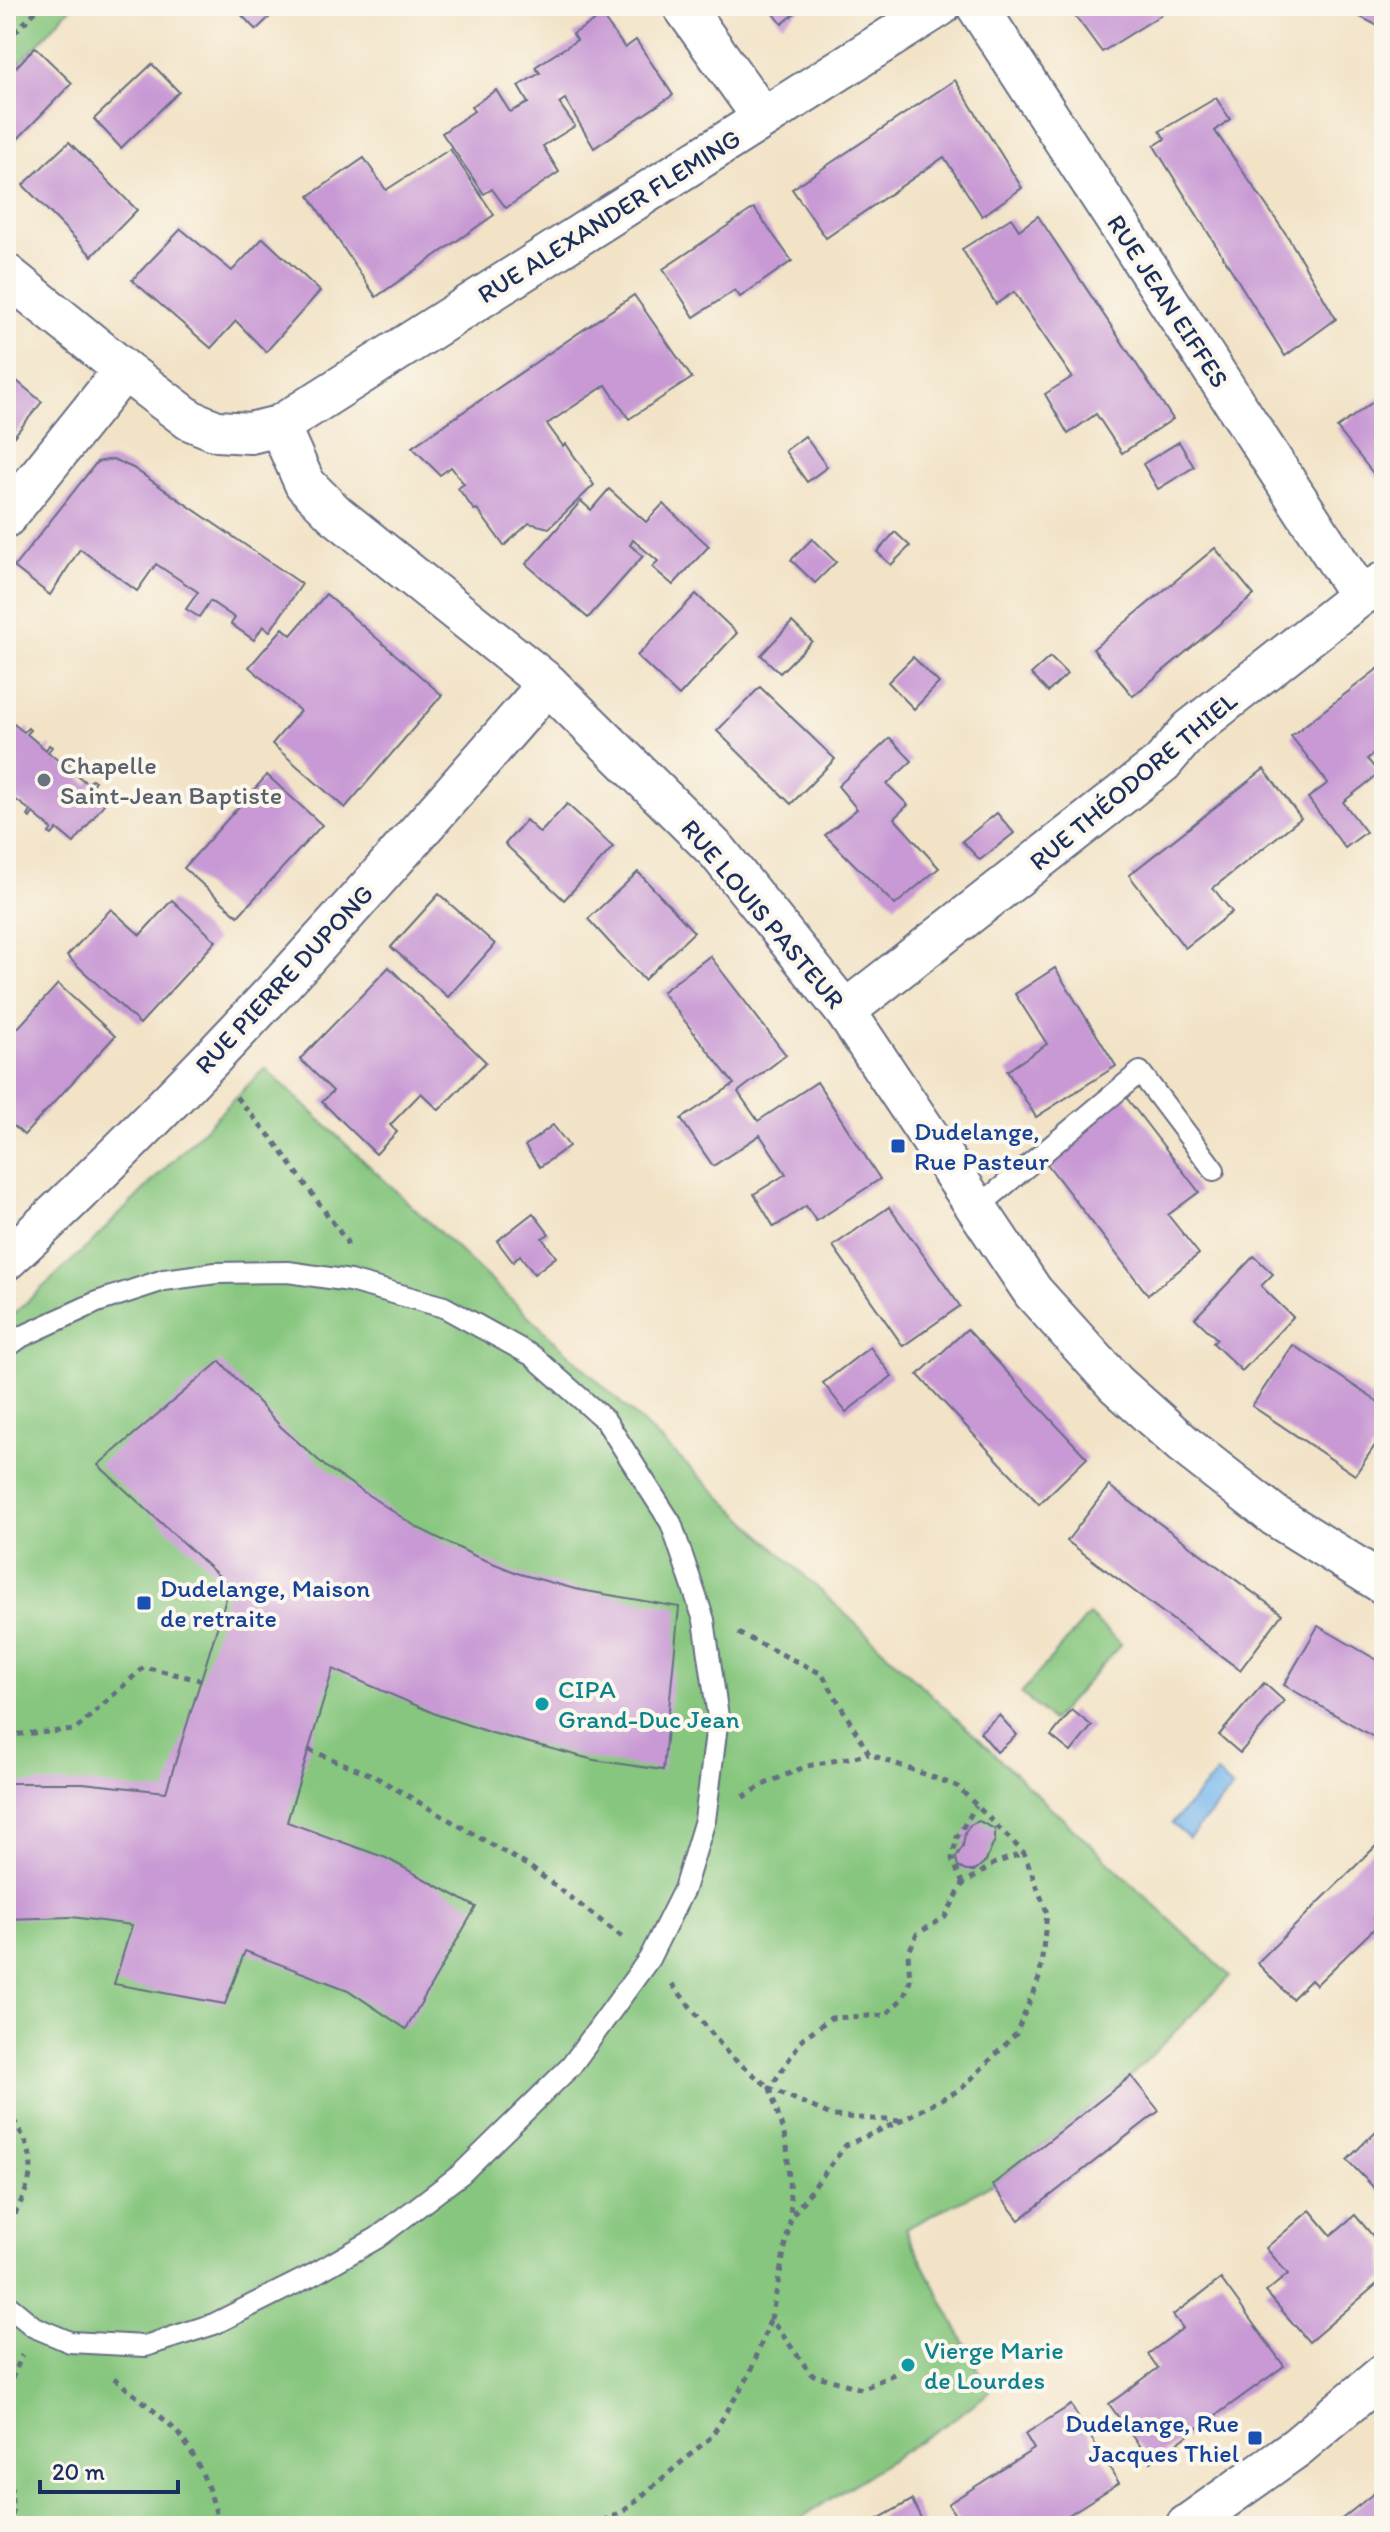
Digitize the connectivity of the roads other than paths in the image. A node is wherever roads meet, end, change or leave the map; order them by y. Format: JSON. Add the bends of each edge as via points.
{"nodes":[{"id":1,"x":683,"y":6,"type":"edge"},
{"id":2,"x":940,"y":6,"type":"edge"},
{"id":3,"x":977,"y":6,"type":"edge"},
{"id":4,"x":763,"y":118,"type":"junction"},
{"id":5,"x":6,"y":274,"type":"edge"},
{"id":6,"x":124,"y":370,"type":"junction"},
{"id":7,"x":279,"y":426,"type":"junction"},
{"id":8,"x":6,"y":517,"type":"edge"},
{"id":9,"x":1372,"y":589,"type":"edge"},
{"id":10,"x":548,"y":684,"type":"junction"},
{"id":11,"x":845,"y":1011,"type":"junction"},
{"id":12,"x":1214,"y":1170,"type":"dead end"},
{"id":13,"x":977,"y":1208,"type":"junction"},
{"id":14,"x":6,"y":1260,"type":"edge"},
{"id":15,"x":6,"y":1348,"type":"edge"},
{"id":16,"x":1384,"y":1584,"type":"edge"},
{"id":17,"x":6,"y":2304,"type":"edge"},
{"id":18,"x":1384,"y":2374,"type":"edge"},
{"id":19,"x":1186,"y":2526,"type":"edge"}],
"edges":[{"from":1,"to":4,"type":"street"},
{"from":2,"to":4,"type":"street","name":"RUE ALEXANDER FLEMING"},
{"from":3,"to":9,"type":"street","name":"RUE JEAN EIFFES"},
{"from":4,"to":7,"type":"street","name":"RUE ALEXANDER FLEMING"},
{"from":5,"to":6,"type":"street"},
{"from":6,"to":7,"type":"street","via":[[190,420],[217,431],[250,433]]},
{"from":6,"to":8,"type":"street"},
{"from":7,"to":10,"type":"street","name":"RUE LOUIS PASTEUR","via":[[305,484],[335,514]]},
{"from":9,"to":11,"type":"street","name":"RUE THÉODORE THIEL","via":[[1190,730],[1162,763]]},
{"from":10,"to":11,"type":"street","name":"RUE LOUIS PASTEUR","via":[[718,852]]},
{"from":10,"to":14,"type":"street","name":"RUE PIERRE DUPONG","via":[[354,907],[88,1185]]},
{"from":11,"to":13,"type":"street","name":"RUE LOUIS PASTEUR"},
{"from":12,"to":13,"type":"lane","via":[[1140,1072]]},
{"from":13,"to":16,"type":"street","name":"RUE LOUIS PASTEUR","via":[[1033,1292],[1116,1384],[1275,1516]]},
{"from":15,"to":17,"type":"lane","via":[[97,1302],[164,1280],[216,1273],[288,1272],[350,1281],[444,1307],[533,1356],[606,1421],[671,1523],[704,1620],[718,1717],[705,1820],[684,1889],[649,1959],[571,2066],[461,2174],[377,2238],[314,2274],[214,2324],[145,2346],[70,2342],[34,2327]]},
{"from":18,"to":19,"type":"street","via":[[1297,2447]]}]}
